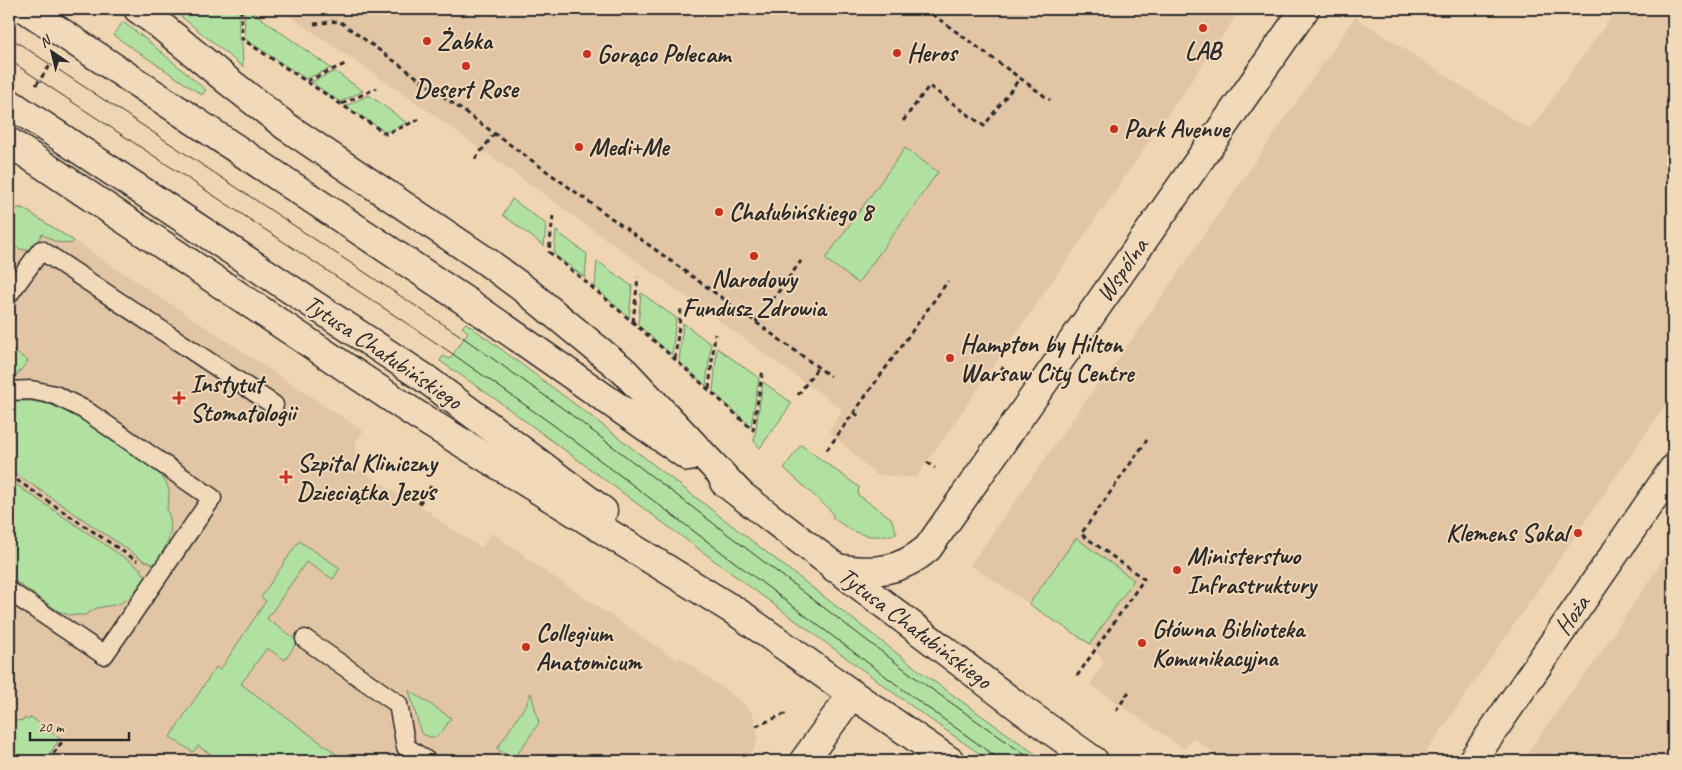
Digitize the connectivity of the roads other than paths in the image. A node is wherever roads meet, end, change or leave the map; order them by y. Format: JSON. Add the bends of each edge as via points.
{"nodes":[{"id":1,"x":26,"y":9,"type":"edge"},
{"id":2,"x":138,"y":9,"type":"edge"},
{"id":3,"x":1305,"y":9,"type":"edge"},
{"id":4,"x":9,"y":103,"type":"edge"},
{"id":5,"x":9,"y":142,"type":"edge"},
{"id":6,"x":9,"y":294,"type":"edge"},
{"id":7,"x":9,"y":391,"type":"edge"},
{"id":8,"x":274,"y":405,"type":"dead end"},
{"id":9,"x":1673,"y":470,"type":"edge"},
{"id":10,"x":739,"y":493,"type":"junction"},
{"id":11,"x":835,"y":568,"type":"junction"},
{"id":12,"x":9,"y":591,"type":"edge"},
{"id":13,"x":746,"y":618,"type":"junction"},
{"id":14,"x":305,"y":638,"type":"dead end"},
{"id":15,"x":852,"y":694,"type":"junction"},
{"id":16,"x":427,"y":761,"type":"edge"},
{"id":17,"x":804,"y":761,"type":"edge"},
{"id":18,"x":950,"y":761,"type":"edge"},
{"id":19,"x":1094,"y":761,"type":"edge"},
{"id":20,"x":1472,"y":761,"type":"edge"}],
"edges":[{"from":1,"to":10,"type":"main road","name":"Tytusa Chałubińskiego","bridge":true,"via":[[472,306]]},
{"from":2,"to":10,"type":"main road","name":"Tytusa Chałubińskiego","via":[[287,127],[524,289],[624,371]]},
{"from":3,"to":11,"type":"main road","name":"Wspólna","via":[[928,548],[917,558],[887,570],[865,572]]},
{"from":4,"to":13,"type":"main road","name":"Tytusa Chałubińskiego","bridge":true,"via":[[426,379]]},
{"from":5,"to":13,"type":"main road","name":"Tytusa Chałubińskiego","via":[[414,413]]},
{"from":6,"to":8,"type":"lane","via":[[41,250]]},
{"from":7,"to":12,"type":"lane","via":[[55,394],[85,410],[212,498],[104,655]]},
{"from":9,"to":20,"type":"main road","name":"Hoża"},
{"from":10,"to":11,"type":"main road","name":"Tytusa Chałubińskiego"},
{"from":11,"to":19,"type":"main road","name":"Tytusa Chałubińskiego"},
{"from":13,"to":15,"type":"main road","name":"Tytusa Chałubińskiego"},
{"from":14,"to":16,"type":"lane","via":[[398,704],[406,747]]},
{"from":15,"to":17,"type":"main road"},
{"from":15,"to":18,"type":"main road","name":"Tytusa Chałubińskiego"}]}
